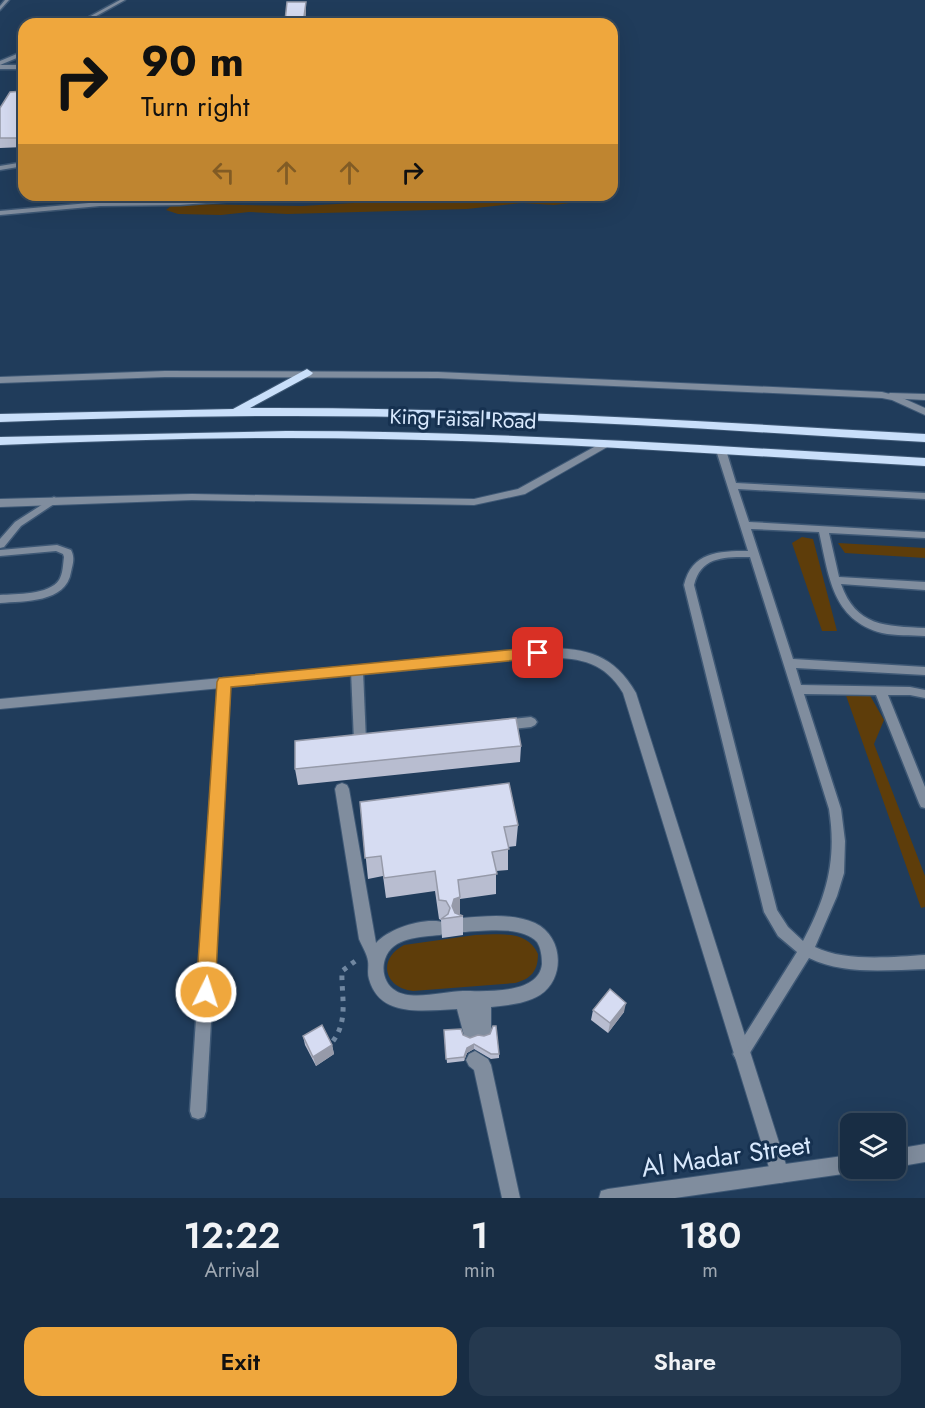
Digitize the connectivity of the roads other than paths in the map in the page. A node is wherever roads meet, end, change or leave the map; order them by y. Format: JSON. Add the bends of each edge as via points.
{"nodes":[{"id":1,"x":7,"y":0,"type":"edge"},
{"id":2,"x":123,"y":0,"type":"edge"},
{"id":3,"x":0,"y":9,"type":"edge"},
{"id":4,"x":89,"y":18,"type":"edge"},
{"id":5,"x":18,"y":56,"type":"edge"},
{"id":6,"x":0,"y":65,"type":"edge"},
{"id":7,"x":18,"y":66,"type":"edge"},
{"id":8,"x":18,"y":165,"type":"edge"},
{"id":9,"x":0,"y":168,"type":"edge"},
{"id":10,"x":207,"y":201,"type":"edge"},
{"id":11,"x":0,"y":213,"type":"edge"},
{"id":12,"x":307,"y":373,"type":"junction"},
{"id":13,"x":0,"y":380,"type":"edge"},
{"id":14,"x":890,"y":396,"type":"junction"},
{"id":15,"x":925,"y":397,"type":"edge"},
{"id":16,"x":235,"y":411,"type":"junction"},
{"id":17,"x":925,"y":412,"type":"edge"},
{"id":18,"x":0,"y":418,"type":"edge"},
{"id":19,"x":925,"y":438,"type":"edge"},
{"id":20,"x":0,"y":441,"type":"edge"},
{"id":21,"x":605,"y":444,"type":"junction"},
{"id":22,"x":721,"y":450,"type":"junction"},
{"id":23,"x":925,"y":462,"type":"edge"},
{"id":24,"x":732,"y":486,"type":"junction"},
{"id":25,"x":925,"y":496,"type":"edge"},
{"id":26,"x":54,"y":500,"type":"junction"},
{"id":27,"x":0,"y":503,"type":"edge"},
{"id":28,"x":746,"y":525,"type":"junction"},
{"id":29,"x":823,"y":529,"type":"junction"},
{"id":30,"x":925,"y":535,"type":"edge"},
{"id":31,"x":0,"y":545,"type":"edge"},
{"id":32,"x":0,"y":553,"type":"edge"},
{"id":33,"x":755,"y":554,"type":"junction"},
{"id":34,"x":836,"y":580,"type":"junction"},
{"id":35,"x":925,"y":586,"type":"edge"},
{"id":36,"x":0,"y":599,"type":"edge"},
{"id":37,"x":925,"y":632,"type":"edge"},
{"id":38,"x":789,"y":663,"type":"junction"},
{"id":39,"x":357,"y":670,"type":"junction"},
{"id":40,"x":925,"y":671,"type":"edge"},
{"id":41,"x":224,"y":682,"type":"junction"},
{"id":42,"x":797,"y":689,"type":"junction"},
{"id":43,"x":880,"y":690,"type":"junction"},
{"id":44,"x":925,"y":694,"type":"edge"},
{"id":45,"x":0,"y":704,"type":"edge"},
{"id":46,"x":531,"y":722,"type":"dead end"},
{"id":47,"x":486,"y":727,"type":"edge"},
{"id":48,"x":344,"y":742,"type":"edge"},
{"id":49,"x":342,"y":789,"type":"dead end"},
{"id":50,"x":925,"y":803,"type":"edge"},
{"id":51,"x":462,"y":926,"type":"edge"},
{"id":52,"x":440,"y":928,"type":"edge"},
{"id":53,"x":805,"y":951,"type":"junction"},
{"id":54,"x":376,"y":961,"type":"junction"},
{"id":55,"x":925,"y":962,"type":"edge"},
{"id":56,"x":482,"y":998,"type":"junction"},
{"id":57,"x":463,"y":999,"type":"junction"},
{"id":58,"x":741,"y":1054,"type":"junction"},
{"id":59,"x":481,"y":1062,"type":"dead end"},
{"id":60,"x":198,"y":1110,"type":"dead end"},
{"id":61,"x":925,"y":1154,"type":"edge"},
{"id":62,"x":906,"y":1157,"type":"edge"},
{"id":63,"x":840,"y":1165,"type":"edge"},
{"id":64,"x":780,"y":1174,"type":"junction"},
{"id":65,"x":511,"y":1198,"type":"edge"},
{"id":66,"x":608,"y":1198,"type":"edge"}],
"edges":[{"from":1,"to":3,"type":"lane"},
{"from":2,"to":4,"type":"lane"},
{"from":5,"to":6,"type":"lane"},
{"from":6,"to":7,"type":"lane"},
{"from":8,"to":9,"type":"lane"},
{"from":10,"to":11,"type":"lane","via":[[108,203]]},
{"from":12,"to":13,"type":"street"},
{"from":12,"to":14,"type":"street","via":[[567,380]]},
{"from":12,"to":16,"type":"main road"},
{"from":14,"to":15,"type":"street"},
{"from":14,"to":17,"type":"street"},
{"from":16,"to":18,"type":"main road","name":"King Faisal Road"},
{"from":16,"to":19,"type":"main road","name":"King Faisal Road","via":[[458,414]]},
{"from":20,"to":21,"type":"main road","name":"King Faisal Road","via":[[309,434]]},
{"from":21,"to":22,"type":"main road","name":"King Faisal Road"},
{"from":21,"to":26,"type":"street","via":[[521,492],[474,502],[204,497]]},
{"from":22,"to":23,"type":"main road","name":"King Faisal Road"},
{"from":22,"to":24,"type":"lane"},
{"from":24,"to":25,"type":"lane"},
{"from":24,"to":28,"type":"lane"},
{"from":26,"to":27,"type":"street"},
{"from":26,"to":31,"type":"lane","via":[[24,520]]},
{"from":28,"to":29,"type":"lane"},
{"from":28,"to":33,"type":"lane"},
{"from":29,"to":30,"type":"lane"},
{"from":29,"to":34,"type":"lane"},
{"from":32,"to":36,"type":"lane","via":[[57,548],[69,556],[65,580],[57,589],[38,596]]},
{"from":33,"to":38,"type":"lane"},
{"from":33,"to":53,"type":"lane","via":[[705,560],[693,571],[689,585],[767,900],[776,923]]},
{"from":34,"to":35,"type":"lane"},
{"from":34,"to":37,"type":"lane","via":[[845,607],[861,621],[884,629]]},
{"from":38,"to":40,"type":"lane"},
{"from":38,"to":42,"type":"lane"},
{"from":39,"to":41,"type":"street"},
{"from":39,"to":48,"type":"lane","via":[[366,740]]},
{"from":39,"to":58,"type":"street","via":[[558,652],[594,658],[617,673],[629,693]]},
{"from":41,"to":45,"type":"street"},
{"from":41,"to":60,"type":"lane"},
{"from":42,"to":43,"type":"lane"},
{"from":42,"to":53,"type":"lane","via":[[838,829],[837,871],[832,891]]},
{"from":43,"to":44,"type":"lane"},
{"from":43,"to":50,"type":"lane"},
{"from":46,"to":47,"type":"lane"},
{"from":49,"to":54,"type":"street","via":[[367,939]]},
{"from":51,"to":56,"type":"street","via":[[524,925],[536,931],[550,952],[551,965],[539,986],[517,995]]},
{"from":52,"to":54,"type":"street","via":[[401,934],[389,940]]},
{"from":53,"to":55,"type":"lane","via":[[861,964]]},
{"from":53,"to":58,"type":"lane"},
{"from":54,"to":57,"type":"street","via":[[380,986],[399,1001]]},
{"from":56,"to":57,"type":"street"},
{"from":56,"to":57,"type":"street","via":[[477,1032]]},
{"from":58,"to":64,"type":"street"},
{"from":59,"to":65,"type":"street"},
{"from":61,"to":62,"type":"street"},
{"from":63,"to":64,"type":"street","name":"Al Madar Street"},
{"from":64,"to":66,"type":"street","name":"Al Madar Street"}]}
